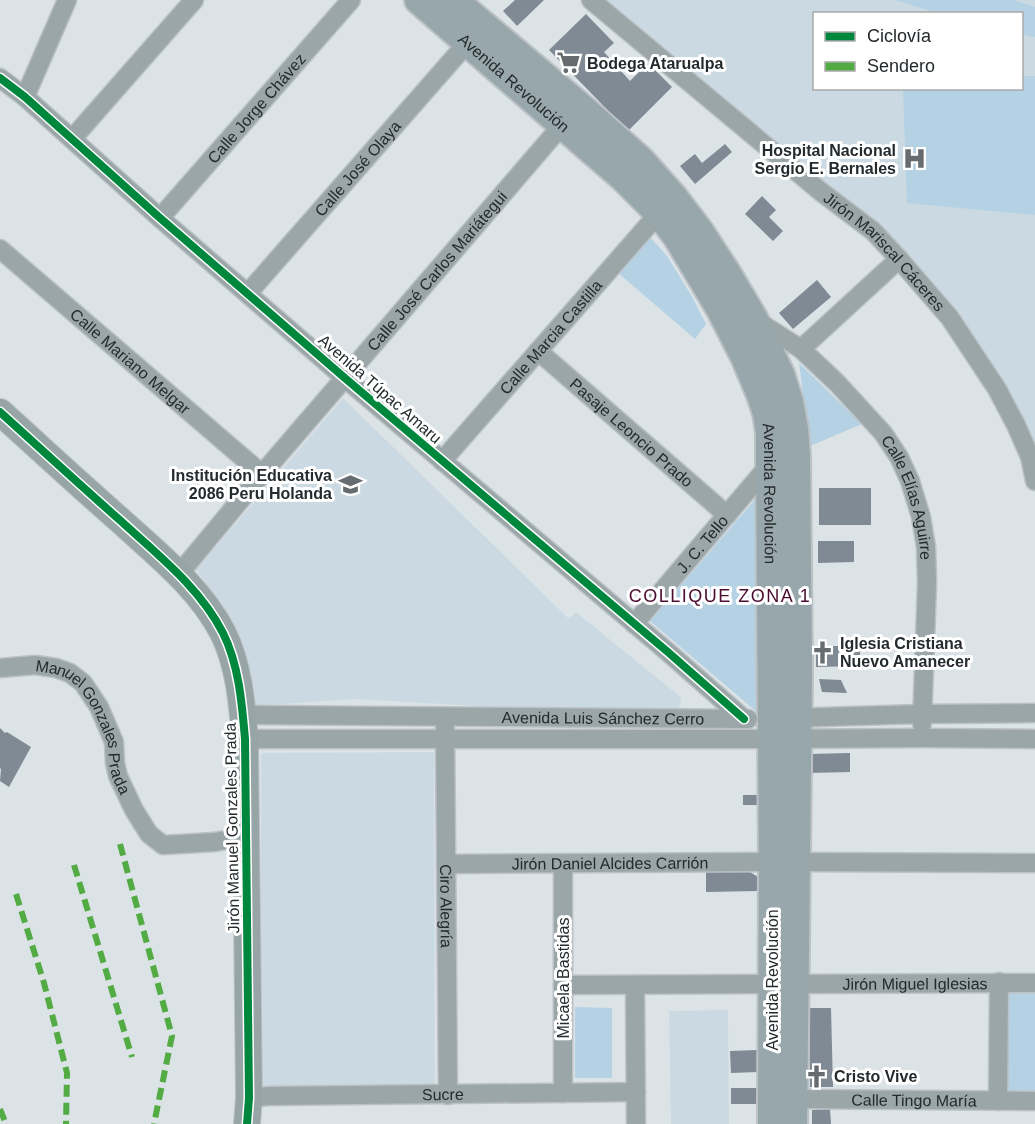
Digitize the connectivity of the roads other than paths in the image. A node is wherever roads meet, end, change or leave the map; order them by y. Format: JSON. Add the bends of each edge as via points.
{"nodes":[{"id":1,"x":67,"y":0,"type":"edge"},
{"id":2,"x":194,"y":0,"type":"edge"},
{"id":3,"x":351,"y":0,"type":"edge"},
{"id":4,"x":419,"y":0,"type":"edge"},
{"id":5,"x":453,"y":0,"type":"edge"},
{"id":6,"x":591,"y":0,"type":"edge"},
{"id":7,"x":468,"y":42,"type":"junction"},
{"id":8,"x":0,"y":78,"type":"edge"},
{"id":9,"x":24,"y":97,"type":"junction"},
{"id":10,"x":571,"y":115,"type":"junction"},
{"id":11,"x":72,"y":139,"type":"junction"},
{"id":12,"x":659,"y":213,"type":"junction"},
{"id":13,"x":160,"y":218,"type":"junction"},
{"id":14,"x":0,"y":249,"type":"edge"},
{"id":15,"x":899,"y":259,"type":"junction"},
{"id":16,"x":248,"y":293,"type":"junction"},
{"id":17,"x":753,"y":318,"type":"junction"},
{"id":18,"x":801,"y":349,"type":"junction"},
{"id":19,"x":538,"y":351,"type":"junction"},
{"id":20,"x":346,"y":379,"type":"junction"},
{"id":21,"x":0,"y":412,"type":"edge"},
{"id":22,"x":442,"y":461,"type":"junction"},
{"id":23,"x":771,"y":464,"type":"junction"},
{"id":24,"x":262,"y":474,"type":"junction"},
{"id":25,"x":1035,"y":481,"type":"edge"},
{"id":26,"x":727,"y":515,"type":"junction"},
{"id":27,"x":179,"y":574,"type":"junction"},
{"id":28,"x":634,"y":624,"type":"junction"},
{"id":29,"x":0,"y":668,"type":"edge"},
{"id":30,"x":1035,"y":713,"type":"edge"},
{"id":31,"x":922,"y":714,"type":"junction"},
{"id":32,"x":445,"y":717,"type":"junction"},
{"id":33,"x":776,"y":726,"type":"junction"},
{"id":34,"x":244,"y":727,"type":"junction"},
{"id":35,"x":922,"y":738,"type":"junction"},
{"id":36,"x":1035,"y":739,"type":"edge"},
{"id":37,"x":445,"y":740,"type":"junction"},
{"id":38,"x":246,"y":836,"type":"junction"},
{"id":39,"x":784,"y":862,"type":"junction"},
{"id":40,"x":1035,"y":863,"type":"edge"},
{"id":41,"x":446,"y":864,"type":"junction"},
{"id":42,"x":563,"y":864,"type":"junction"},
{"id":43,"x":999,"y":982,"type":"junction"},
{"id":44,"x":1035,"y":983,"type":"edge"},
{"id":45,"x":782,"y":984,"type":"junction"},
{"id":46,"x":635,"y":985,"type":"junction"},
{"id":47,"x":563,"y":986,"type":"junction"},
{"id":48,"x":636,"y":1092,"type":"junction"},
{"id":49,"x":563,"y":1093,"type":"junction"},
{"id":50,"x":448,"y":1095,"type":"junction"},
{"id":51,"x":249,"y":1098,"type":"junction"},
{"id":52,"x":998,"y":1101,"type":"junction"},
{"id":53,"x":1035,"y":1101,"type":"edge"},
{"id":54,"x":792,"y":1111,"type":"edge"},
{"id":55,"x":247,"y":1124,"type":"edge"},
{"id":56,"x":636,"y":1124,"type":"edge"},
{"id":57,"x":772,"y":1124,"type":"edge"}],
"edges":[{"from":1,"to":9,"type":"street"},
{"from":2,"to":11,"type":"street"},
{"from":3,"to":13,"type":"street","name":"Calle Jorge Chávez"},
{"from":4,"to":7,"type":"main road","name":"Avenida Revolución"},
{"from":5,"to":10,"type":"main road","name":"Avenida Revolución"},
{"from":6,"to":15,"type":"street","name":"Jirón Mariscal Cáceres","via":[[873,231]]},
{"from":7,"to":10,"type":"main road","name":"Avenida Revolución"},
{"from":7,"to":16,"type":"street","name":"Calle José Olaya"},
{"from":8,"to":9,"type":"street","name":"Avenida Túpac Amaru"},
{"from":9,"to":11,"type":"street","name":"Avenida Túpac Amaru"},
{"from":10,"to":12,"type":"main road","name":"Avenida Revolución"},
{"from":10,"to":17,"type":"main road","name":"Avenida Revolución","via":[[640,160],[699,231]]},
{"from":10,"to":20,"type":"street","name":"Calle José Carlos Mariátegui"},
{"from":11,"to":13,"type":"street","name":"Avenida Túpac Amaru"},
{"from":12,"to":19,"type":"street","name":"Calle Marcia Castilla"},
{"from":12,"to":23,"type":"main road","name":"Avenida Revolución","via":[[699,271],[746,359],[767,413]]},
{"from":13,"to":16,"type":"street","name":"Avenida Túpac Amaru"},
{"from":14,"to":24,"type":"street","name":"Calle Mariano Melgar"},
{"from":15,"to":18,"type":"street"},
{"from":15,"to":25,"type":"street","name":"Jirón Mariscal Cáceres","via":[[950,318],[997,388],[1030,457]]},
{"from":16,"to":20,"type":"street","name":"Avenida Túpac Amaru"},
{"from":17,"to":18,"type":"street","name":"Calle Elías Aguirre"},
{"from":17,"to":33,"type":"main road","name":"Avenida Revolución","via":[[789,402],[796,456],[798,675]]},
{"from":18,"to":31,"type":"street","name":"Calle Elías Aguirre","via":[[882,433],[910,481],[926,547]]},
{"from":19,"to":22,"type":"street","name":"Calle Marcia Castilla"},
{"from":19,"to":26,"type":"street","name":"Pasaje Leoncio Prado"},
{"from":20,"to":22,"type":"street","name":"Avenida Túpac Amaru"},
{"from":20,"to":24,"type":"street","name":"Calle José Carlos Mariátegui"},
{"from":21,"to":27,"type":"street","name":"Jirón Manuel Gonzales Prada"},
{"from":22,"to":28,"type":"street","name":"Avenida Túpac Amaru"},
{"from":23,"to":26,"type":"street","name":"J. C. Tello"},
{"from":23,"to":33,"type":"main road","name":"Avenida Revolución"},
{"from":24,"to":27,"type":"street","name":"Calle José Carlos Mariátegui"},
{"from":26,"to":28,"type":"street","name":"J. C. Tello"},
{"from":27,"to":34,"type":"street","name":"Jirón Manuel Gonzales Prada","via":[[223,634],[237,680]]},
{"from":28,"to":33,"type":"street","name":"Avenida Túpac Amaru"},
{"from":29,"to":38,"type":"street","name":"Manuel Gonzales Prada","via":[[56,668],[83,683],[99,707],[114,742],[118,776],[134,810],[149,834],[163,845]]},
{"from":30,"to":31,"type":"street","name":"Avenida Luis Sánchez Cerro"},
{"from":31,"to":33,"type":"street","name":"Avenida Luis Sánchez Cerro"},
{"from":31,"to":35,"type":"street","name":"Calle Elías Aguirre"},
{"from":32,"to":33,"type":"street","name":"Avenida Luis Sánchez Cerro"},
{"from":32,"to":34,"type":"street","name":"Avenida Luis Sánchez Cerro"},
{"from":32,"to":37,"type":"street","name":"Ciro Alegría"},
{"from":33,"to":35,"type":"street","name":"Avenida Luis Sánchez Cerro"},
{"from":33,"to":37,"type":"street","name":"Avenida Luis Sánchez Cerro"},
{"from":33,"to":39,"type":"main road","name":"Avenida Revolución"},
{"from":34,"to":37,"type":"street","name":"Avenida Luis Sánchez Cerro"},
{"from":34,"to":38,"type":"street","name":"Jirón Manuel Gonzales Prada"},
{"from":35,"to":36,"type":"street","name":"Avenida Luis Sánchez Cerro"},
{"from":37,"to":41,"type":"street","name":"Ciro Alegría"},
{"from":38,"to":51,"type":"street","name":"Jirón Manuel Gonzales Prada"},
{"from":39,"to":40,"type":"street","name":"Jirón Daniel Alcides Carrión"},
{"from":39,"to":42,"type":"street","name":"Jirón Daniel Alcides Carrión"},
{"from":39,"to":45,"type":"main road","name":"Avenida Revolución"},
{"from":41,"to":42,"type":"street","name":"Jirón Daniel Alcides Carrión"},
{"from":41,"to":50,"type":"street","name":"Ciro Alegría"},
{"from":42,"to":47,"type":"street","name":"Micaela Bastidas"},
{"from":43,"to":44,"type":"street","name":"Jirón Miguel Iglesias"},
{"from":43,"to":45,"type":"street","name":"Jirón Miguel Iglesias"},
{"from":43,"to":52,"type":"street"},
{"from":45,"to":46,"type":"street","name":"Jirón Miguel Iglesias"},
{"from":45,"to":54,"type":"main road","name":"Avenida Revolución"},
{"from":45,"to":57,"type":"main road","name":"Avenida Revolución"},
{"from":46,"to":47,"type":"street","name":"Jirón Miguel Iglesias"},
{"from":46,"to":48,"type":"street"},
{"from":47,"to":49,"type":"street","name":"Micaela Bastidas"},
{"from":48,"to":49,"type":"street","name":"Sucre"},
{"from":48,"to":56,"type":"street"},
{"from":49,"to":50,"type":"street","name":"Sucre"},
{"from":50,"to":51,"type":"street","name":"Sucre"},
{"from":51,"to":55,"type":"street","name":"Jirón Manuel Gonzales Prada"},
{"from":52,"to":53,"type":"street","name":"Calle Tingo María"},
{"from":52,"to":54,"type":"street","name":"Calle Tingo María"}]}
